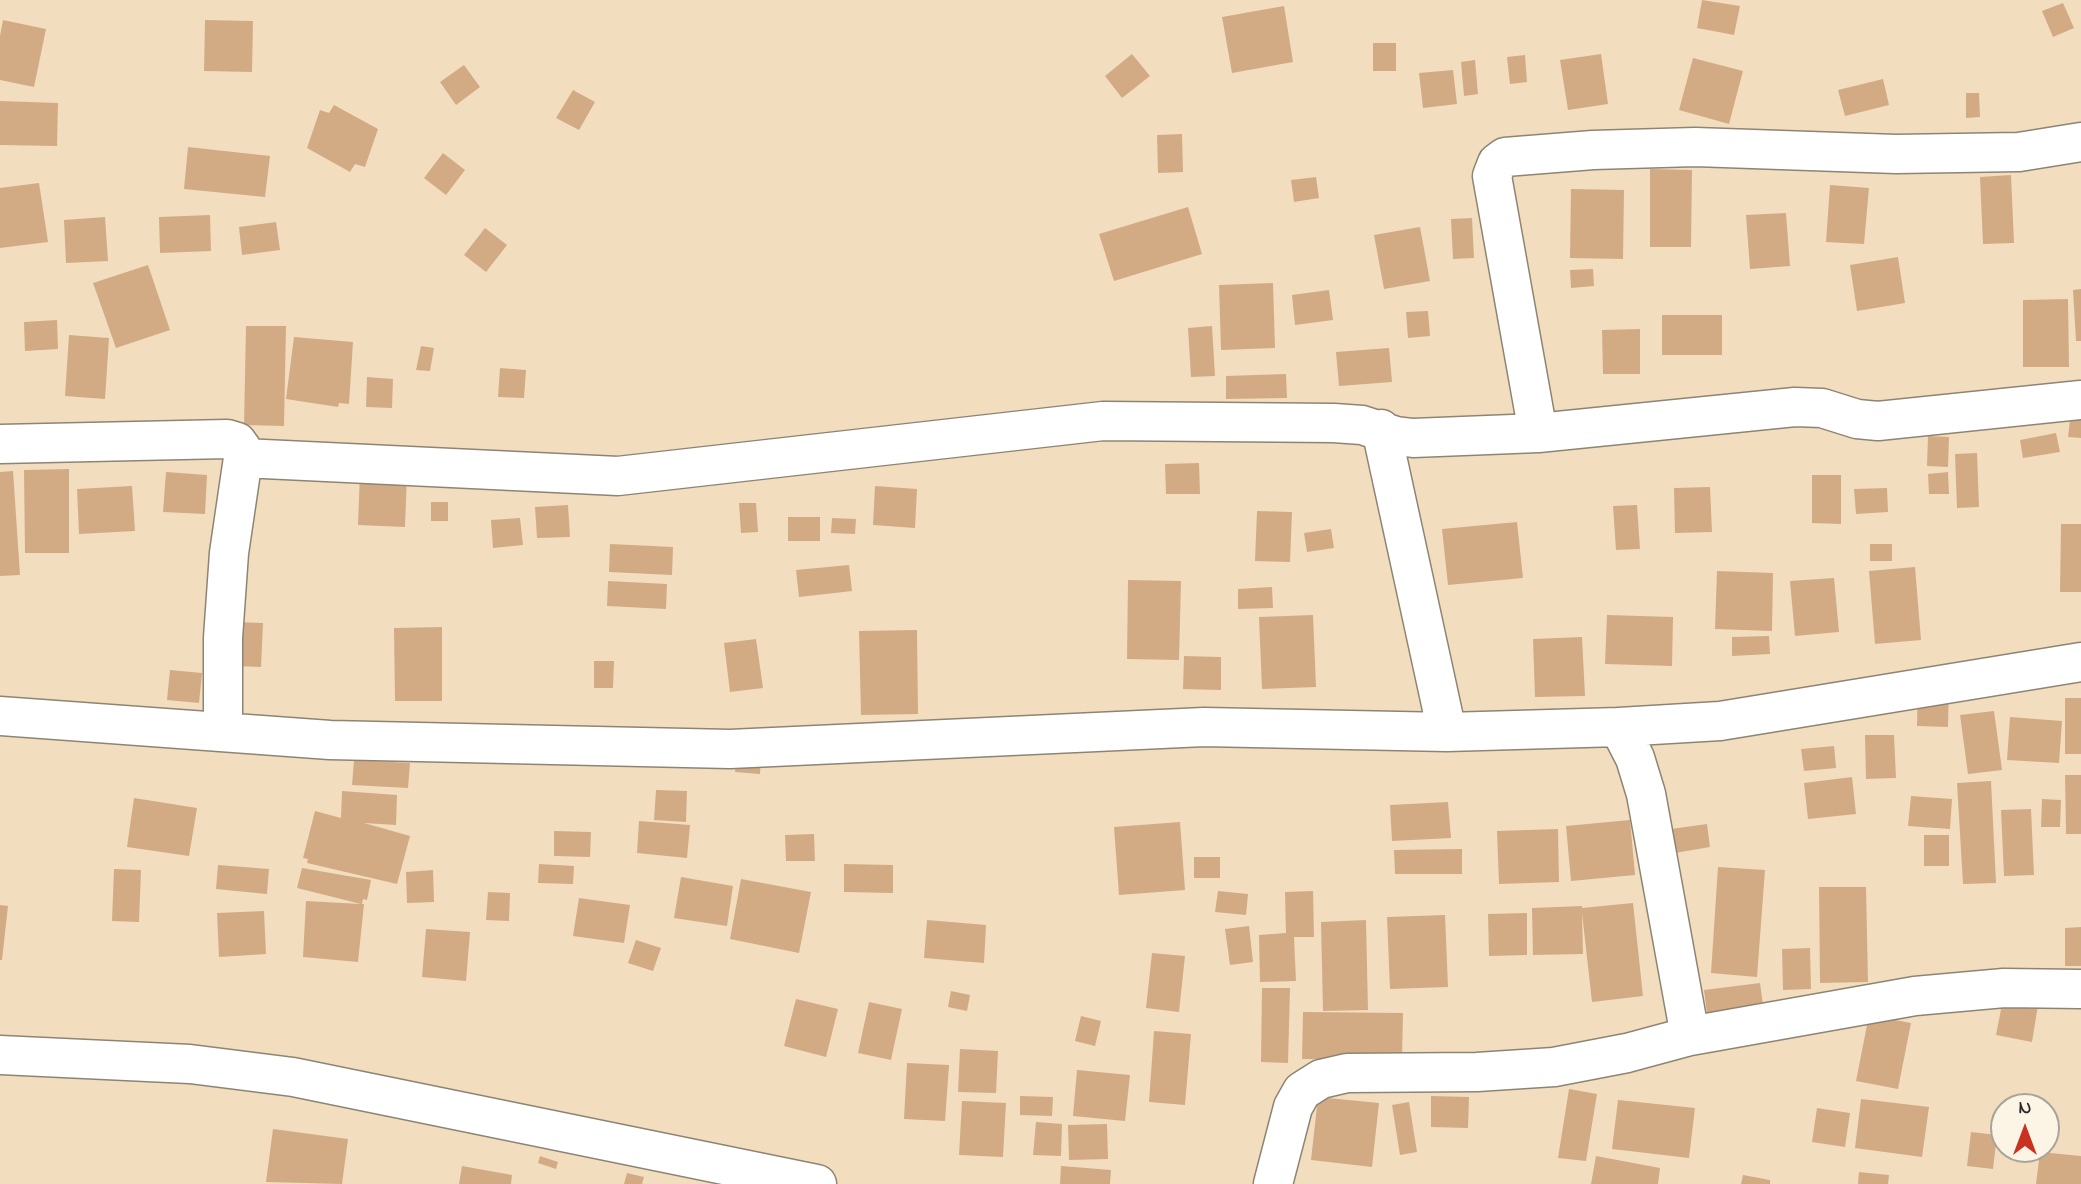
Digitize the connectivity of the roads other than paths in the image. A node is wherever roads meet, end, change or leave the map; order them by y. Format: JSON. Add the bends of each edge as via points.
{"nodes":[{"id":1,"x":2081,"y":142,"type":"edge"},
{"id":2,"x":2081,"y":400,"type":"edge"},
{"id":3,"x":1381,"y":429,"type":"junction"},
{"id":4,"x":1538,"y":433,"type":"junction"},
{"id":5,"x":0,"y":444,"type":"edge"},
{"id":6,"x":243,"y":458,"type":"junction"},
{"id":7,"x":2081,"y":662,"type":"edge"},
{"id":8,"x":0,"y":716,"type":"edge"},
{"id":9,"x":1619,"y":727,"type":"junction"},
{"id":10,"x":223,"y":732,"type":"junction"},
{"id":11,"x":1447,"y":732,"type":"junction"},
{"id":12,"x":2081,"y":989,"type":"edge"},
{"id":13,"x":1690,"y":1036,"type":"junction"},
{"id":14,"x":0,"y":1055,"type":"edge"},
{"id":15,"x":817,"y":1184,"type":"edge"},
{"id":16,"x":1273,"y":1184,"type":"edge"}],
"edges":[{"from":1,"to":4,"type":"street","via":[[2019,152],[1695,148],[1505,157],[1492,176]]},
{"from":2,"to":4,"type":"street","via":[[1878,421],[1822,408],[1795,407]]},
{"from":3,"to":4,"type":"street","via":[[1413,438]]},
{"from":3,"to":6,"type":"street","via":[[1334,423],[1103,421],[618,476]]},
{"from":3,"to":11,"type":"street"},
{"from":5,"to":6,"type":"street","via":[[227,439],[237,442]]},
{"from":6,"to":10,"type":"street","via":[[229,553]]},
{"from":7,"to":9,"type":"street","via":[[1720,721]]},
{"from":8,"to":10,"type":"street"},
{"from":9,"to":11,"type":"street"},
{"from":9,"to":13,"type":"street","via":[[1646,794]]},
{"from":10,"to":11,"type":"street","via":[[330,740],[730,749],[1204,727]]},
{"from":12,"to":13,"type":"street","via":[[2004,988],[1915,996]]},
{"from":13,"to":16,"type":"street","via":[[1554,1067],[1360,1072],[1321,1079],[1302,1091],[1293,1107]]},
{"from":14,"to":15,"type":"street","via":[[190,1064],[293,1077]]}]}
